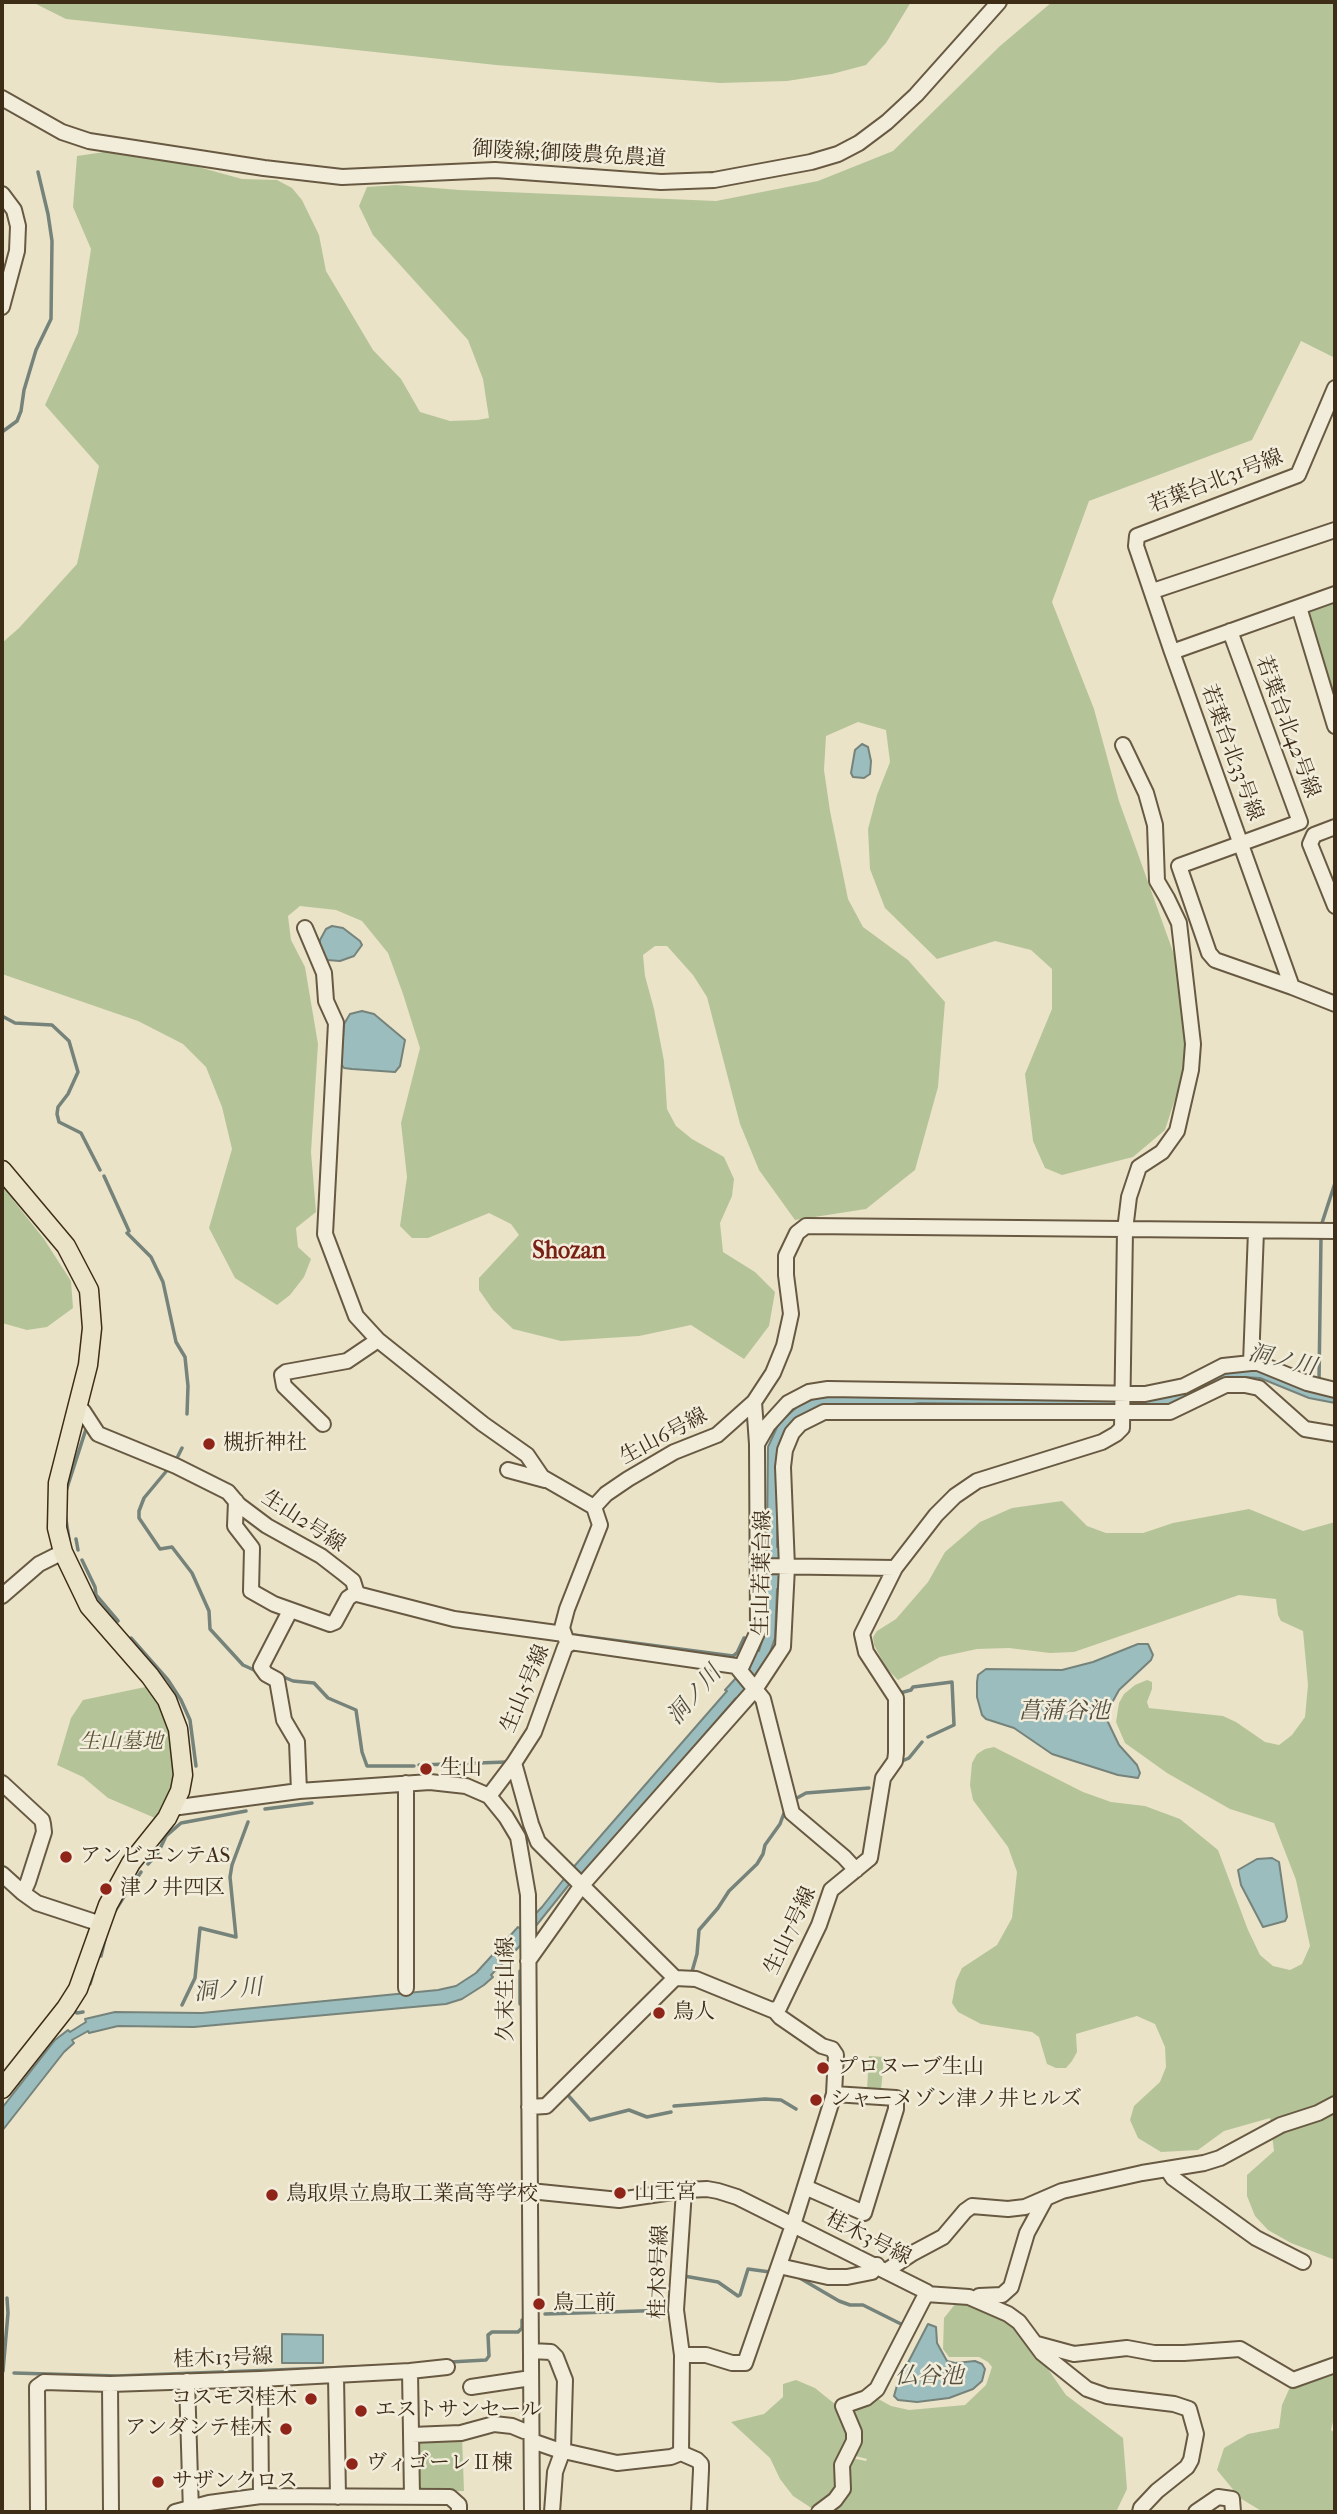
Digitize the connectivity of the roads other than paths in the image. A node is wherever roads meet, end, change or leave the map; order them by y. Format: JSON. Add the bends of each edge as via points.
{"nodes":[{"id":1,"x":999,"y":2,"type":"edge"},
{"id":2,"x":2,"y":98,"type":"edge"},
{"id":3,"x":2,"y":194,"type":"edge"},
{"id":4,"x":2,"y":307,"type":"edge"},
{"id":5,"x":1335,"y":390,"type":"edge"},
{"id":6,"x":1335,"y":530,"type":"edge"},
{"id":7,"x":1153,"y":592,"type":"junction"},
{"id":8,"x":1335,"y":594,"type":"edge"},
{"id":9,"x":1299,"y":607,"type":"junction"},
{"id":10,"x":1230,"y":631,"type":"junction"},
{"id":11,"x":1172,"y":652,"type":"junction"},
{"id":12,"x":1335,"y":726,"type":"edge"},
{"id":13,"x":1123,"y":745,"type":"dead end"},
{"id":14,"x":1335,"y":827,"type":"edge"},
{"id":15,"x":1241,"y":843,"type":"junction"},
{"id":16,"x":1335,"y":906,"type":"edge"},
{"id":17,"x":305,"y":928,"type":"dead end"},
{"id":18,"x":1292,"y":987,"type":"junction"},
{"id":19,"x":1335,"y":1004,"type":"edge"},
{"id":20,"x":2,"y":1170,"type":"edge"},
{"id":21,"x":1125,"y":1230,"type":"junction"},
{"id":22,"x":1256,"y":1231,"type":"junction"},
{"id":23,"x":1335,"y":1231,"type":"edge"},
{"id":24,"x":378,"y":1340,"type":"junction"},
{"id":25,"x":1251,"y":1363,"type":"junction"},
{"id":26,"x":1335,"y":1390,"type":"edge"},
{"id":27,"x":1124,"y":1392,"type":"junction"},
{"id":28,"x":754,"y":1402,"type":"junction"},
{"id":29,"x":77,"y":1408,"type":"junction"},
{"id":30,"x":1123,"y":1412,"type":"junction"},
{"id":31,"x":323,"y":1424,"type":"dead end"},
{"id":32,"x":1335,"y":1434,"type":"edge"},
{"id":33,"x":757,"y":1444,"type":"junction"},
{"id":34,"x":508,"y":1471,"type":"dead end"},
{"id":35,"x":546,"y":1480,"type":"junction"},
{"id":36,"x":236,"y":1501,"type":"junction"},
{"id":37,"x":594,"y":1507,"type":"junction"},
{"id":38,"x":63,"y":1552,"type":"junction"},
{"id":39,"x":758,"y":1566,"type":"junction"},
{"id":40,"x":787,"y":1567,"type":"junction"},
{"id":41,"x":895,"y":1568,"type":"junction"},
{"id":42,"x":357,"y":1592,"type":"junction"},
{"id":43,"x":2,"y":1597,"type":"edge"},
{"id":44,"x":290,"y":1611,"type":"junction"},
{"id":45,"x":566,"y":1639,"type":"junction"},
{"id":46,"x":740,"y":1670,"type":"junction"},
{"id":47,"x":756,"y":1688,"type":"junction"},
{"id":48,"x":514,"y":1763,"type":"junction"},
{"id":49,"x":2,"y":1783,"type":"edge"},
{"id":50,"x":406,"y":1783,"type":"junction"},
{"id":51,"x":299,"y":1791,"type":"junction"},
{"id":52,"x":489,"y":1796,"type":"junction"},
{"id":53,"x":172,"y":1808,"type":"junction"},
{"id":54,"x":856,"y":1870,"type":"junction"},
{"id":55,"x":2,"y":1874,"type":"edge"},
{"id":56,"x":582,"y":1885,"type":"junction"},
{"id":57,"x":23,"y":1892,"type":"junction"},
{"id":58,"x":101,"y":1924,"type":"junction"},
{"id":59,"x":528,"y":1961,"type":"junction"},
{"id":60,"x":675,"y":1978,"type":"junction"},
{"id":61,"x":406,"y":1988,"type":"dead end"},
{"id":62,"x":774,"y":2010,"type":"junction"},
{"id":63,"x":2,"y":2089,"type":"edge"},
{"id":64,"x":834,"y":2094,"type":"junction"},
{"id":65,"x":1335,"y":2104,"type":"edge"},
{"id":66,"x":529,"y":2107,"type":"junction"},
{"id":67,"x":1167,"y":2169,"type":"junction"},
{"id":68,"x":805,"y":2187,"type":"junction"},
{"id":69,"x":684,"y":2191,"type":"junction"},
{"id":70,"x":530,"y":2192,"type":"junction"},
{"id":71,"x":1046,"y":2198,"type":"junction"},
{"id":72,"x":793,"y":2225,"type":"junction"},
{"id":73,"x":1303,"y":2262,"type":"dead end"},
{"id":74,"x":779,"y":2266,"type":"junction"},
{"id":75,"x":881,"y":2268,"type":"junction"},
{"id":76,"x":926,"y":2294,"type":"junction"},
{"id":77,"x":971,"y":2298,"type":"junction"},
{"id":78,"x":1037,"y":2344,"type":"junction"},
{"id":79,"x":531,"y":2351,"type":"junction"},
{"id":80,"x":682,"y":2355,"type":"junction"},
{"id":81,"x":1335,"y":2365,"type":"edge"},
{"id":82,"x":447,"y":2367,"type":"dead end"},
{"id":83,"x":411,"y":2371,"type":"junction"},
{"id":84,"x":336,"y":2376,"type":"junction"},
{"id":85,"x":531,"y":2378,"type":"junction"},
{"id":86,"x":260,"y":2379,"type":"junction"},
{"id":87,"x":187,"y":2381,"type":"junction"},
{"id":88,"x":110,"y":2384,"type":"junction"},
{"id":89,"x":471,"y":2387,"type":"dead end"},
{"id":90,"x":412,"y":2435,"type":"junction"},
{"id":91,"x":531,"y":2435,"type":"junction"},
{"id":92,"x":563,"y":2450,"type":"junction"},
{"id":93,"x":681,"y":2453,"type":"junction"},
{"id":94,"x":261,"y":2496,"type":"junction"},
{"id":95,"x":338,"y":2497,"type":"junction"},
{"id":96,"x":412,"y":2497,"type":"junction"},
{"id":97,"x":191,"y":2510,"type":"edge"},
{"id":98,"x":38,"y":2512,"type":"edge"},
{"id":99,"x":111,"y":2512,"type":"edge"},
{"id":100,"x":174,"y":2512,"type":"edge"},
{"id":101,"x":459,"y":2512,"type":"edge"},
{"id":102,"x":532,"y":2512,"type":"edge"},
{"id":103,"x":552,"y":2512,"type":"edge"},
{"id":104,"x":699,"y":2512,"type":"edge"},
{"id":105,"x":819,"y":2512,"type":"edge"},
{"id":106,"x":1140,"y":2512,"type":"edge"},
{"id":107,"x":1196,"y":2512,"type":"edge"},
{"id":108,"x":1233,"y":2512,"type":"edge"}],
"edges":[{"from":1,"to":2,"type":"street","name":"御陵線;御陵農免農道","via":[[916,95],[859,143],[811,162],[714,180],[660,182],[495,170],[342,177],[89,141],[62,132]]},
{"from":3,"to":4,"type":"street","via":[[15,210],[18,226],[18,251]]},
{"from":5,"to":7,"type":"street","name":"若葉台北31号線","via":[[1298,475],[1137,536],[1136,546]]},
{"from":6,"to":7,"type":"street"},
{"from":7,"to":11,"type":"street","name":"若葉台北31号線"},
{"from":8,"to":9,"type":"street"},
{"from":9,"to":10,"type":"street"},
{"from":9,"to":12,"type":"street"},
{"from":10,"to":11,"type":"street"},
{"from":10,"to":15,"type":"street","name":"若葉台北42号線","via":[[1300,822]]},
{"from":11,"to":15,"type":"street","name":"若葉台北33号線"},
{"from":13,"to":21,"type":"street","via":[[1146,793],[1155,825],[1157,881],[1178,923],[1193,1044],[1177,1131],[1161,1152],[1139,1167]]},
{"from":14,"to":16,"type":"street","via":[[1314,835],[1310,844]]},
{"from":15,"to":18,"type":"street","name":"若葉台北33号線"},
{"from":15,"to":18,"type":"street","name":"若葉台北42号線","via":[[1180,866],[1186,889],[1215,960]]},
{"from":17,"to":24,"type":"street","via":[[324,973],[326,1002],[336,1023],[325,1234],[352,1309]]},
{"from":18,"to":19,"type":"street"},
{"from":20,"to":29,"type":"main road","via":[[66,1245],[89,1290],[91,1347]]},
{"from":21,"to":22,"type":"street"},
{"from":21,"to":27,"type":"street"},
{"from":21,"to":28,"type":"street","name":"生山6号線","via":[[806,1226],[797,1233],[786,1256],[790,1314],[785,1346]]},
{"from":22,"to":23,"type":"street"},
{"from":22,"to":25,"type":"street"},
{"from":24,"to":31,"type":"street","via":[[347,1361],[282,1375],[284,1386]]},
{"from":24,"to":35,"type":"street","via":[[519,1449]]},
{"from":25,"to":26,"type":"street"},
{"from":25,"to":27,"type":"street","via":[[1223,1366],[1162,1392]]},
{"from":27,"to":30,"type":"street"},
{"from":27,"to":33,"type":"street","via":[[828,1389],[788,1403]]},
{"from":28,"to":33,"type":"street"},
{"from":28,"to":37,"type":"street","name":"生山6号線","via":[[717,1435],[639,1472]]},
{"from":29,"to":36,"type":"street","name":"生山2号線","via":[[98,1434],[176,1466],[228,1492]]},
{"from":29,"to":38,"type":"main road","via":[[58,1483],[57,1528]]},
{"from":30,"to":32,"type":"street","name":"生山若葉台線","via":[[1170,1412],[1226,1385],[1245,1385],[1259,1388],[1305,1429]]},
{"from":30,"to":40,"type":"street","name":"生山若葉台線","via":[[824,1412],[812,1417],[792,1433],[785,1450]]},
{"from":30,"to":41,"type":"street","name":"生山7号線","via":[[1122,1427],[1102,1442],[977,1481],[955,1496]]},
{"from":33,"to":39,"type":"street"},
{"from":34,"to":35,"type":"street"},
{"from":35,"to":37,"type":"street"},
{"from":36,"to":42,"type":"street","name":"生山2号線","via":[[267,1526],[321,1556],[353,1581]]},
{"from":36,"to":44,"type":"street","via":[[235,1527],[252,1548],[251,1591]]},
{"from":37,"to":45,"type":"street","via":[[600,1525],[567,1608],[562,1628]]},
{"from":38,"to":43,"type":"street","via":[[39,1563]]},
{"from":38,"to":53,"type":"main road","via":[[89,1606],[167,1700],[178,1729],[183,1775]]},
{"from":39,"to":40,"type":"street"},
{"from":39,"to":46,"type":"street","via":[[758,1631]]},
{"from":40,"to":41,"type":"street"},
{"from":40,"to":47,"type":"street","name":"生山若葉台線","via":[[783,1647]]},
{"from":41,"to":54,"type":"street","name":"生山7号線","via":[[862,1634],[866,1653],[896,1698],[895,1761],[883,1778],[870,1858]]},
{"from":42,"to":44,"type":"street","via":[[330,1624]]},
{"from":42,"to":45,"type":"street","via":[[454,1619]]},
{"from":44,"to":51,"type":"street","via":[[261,1667],[277,1680],[284,1720],[297,1742]]},
{"from":45,"to":46,"type":"street","name":"生山5号線","via":[[719,1662]]},
{"from":45,"to":48,"type":"street","name":"生山5号線","via":[[534,1732]]},
{"from":46,"to":47,"type":"street"},
{"from":47,"to":54,"type":"street","via":[[763,1699],[792,1813]]},
{"from":47,"to":56,"type":"street","name":"生山若葉台線"},
{"from":48,"to":52,"type":"street"},
{"from":48,"to":56,"type":"street","name":"生山5号線","via":[[538,1842]]},
{"from":49,"to":57,"type":"street","via":[[43,1824]]},
{"from":50,"to":51,"type":"street"},
{"from":50,"to":52,"type":"street","via":[[466,1786]]},
{"from":50,"to":61,"type":"street"},
{"from":51,"to":53,"type":"street"},
{"from":52,"to":59,"type":"street","name":"久末生山線","via":[[518,1837],[528,1895]]},
{"from":53,"to":58,"type":"main road","via":[[117,1885]]},
{"from":54,"to":62,"type":"street","name":"生山7号線","via":[[831,1891],[819,1926]]},
{"from":55,"to":57,"type":"street"},
{"from":56,"to":59,"type":"street","name":"生山若葉台線"},
{"from":56,"to":60,"type":"street","name":"生山5号線"},
{"from":57,"to":58,"type":"street","via":[[37,1903]]},
{"from":58,"to":63,"type":"main road","via":[[78,1989]]},
{"from":59,"to":66,"type":"street","name":"久末生山線"},
{"from":60,"to":62,"type":"street","via":[[696,1979]]},
{"from":60,"to":66,"type":"street","via":[[546,2106]]},
{"from":62,"to":64,"type":"street","via":[[832,2049]]},
{"from":64,"to":68,"type":"street"},
{"from":64,"to":68,"type":"street","via":[[896,2098],[864,2213]]},
{"from":65,"to":67,"type":"street","via":[[1281,2125],[1220,2158]]},
{"from":66,"to":70,"type":"street","name":"久末生山線"},
{"from":67,"to":71,"type":"street"},
{"from":67,"to":73,"type":"street","via":[[1256,2238]]},
{"from":68,"to":72,"type":"street"},
{"from":69,"to":70,"type":"street","name":"桂木3号線","via":[[619,2200]]},
{"from":69,"to":72,"type":"street","name":"桂木3号線","via":[[707,2189],[737,2197]]},
{"from":69,"to":80,"type":"street","name":"桂木8号線","via":[[676,2311]]},
{"from":70,"to":79,"type":"street","name":"久末生山線"},
{"from":71,"to":75,"type":"street","via":[[1008,2209],[972,2206],[943,2237]]},
{"from":71,"to":77,"type":"street","via":[[1027,2233],[1011,2287],[996,2297]]},
{"from":72,"to":74,"type":"street"},
{"from":72,"to":75,"type":"street","name":"桂木3号線"},
{"from":74,"to":75,"type":"street","via":[[828,2277]]},
{"from":74,"to":80,"type":"street","via":[[745,2363]]},
{"from":75,"to":76,"type":"street","name":"桂木3号線"},
{"from":76,"to":77,"type":"street"},
{"from":76,"to":105,"type":"street","via":[[877,2389],[843,2406],[854,2441],[842,2465],[843,2489]]},
{"from":77,"to":78,"type":"street","via":[[1008,2314]]},
{"from":78,"to":81,"type":"street","via":[[1074,2354],[1128,2348],[1154,2353],[1241,2349],[1293,2379]]},
{"from":78,"to":106,"type":"street","via":[[1087,2389],[1189,2409],[1196,2434],[1191,2460]]},
{"from":79,"to":85,"type":"street","name":"久末生山線"},
{"from":79,"to":92,"type":"street","via":[[551,2352],[565,2379]]},
{"from":80,"to":93,"type":"street","name":"桂木8号線"},
{"from":82,"to":83,"type":"street","name":"桂木13号線"},
{"from":83,"to":84,"type":"street","name":"桂木13号線"},
{"from":83,"to":90,"type":"street"},
{"from":84,"to":86,"type":"street","name":"桂木13号線"},
{"from":84,"to":95,"type":"street"},
{"from":85,"to":89,"type":"street"},
{"from":85,"to":91,"type":"street","name":"久末生山線"},
{"from":86,"to":87,"type":"street","name":"桂木13号線"},
{"from":86,"to":94,"type":"street"},
{"from":87,"to":88,"type":"street","name":"桂木13号線"},
{"from":87,"to":97,"type":"street"},
{"from":88,"to":98,"type":"street","name":"桂木13号線","via":[[44,2382],[37,2387]]},
{"from":88,"to":99,"type":"street"},
{"from":90,"to":91,"type":"street","via":[[449,2434],[494,2424]]},
{"from":90,"to":96,"type":"street"},
{"from":91,"to":92,"type":"street"},
{"from":91,"to":102,"type":"street","name":"久末生山線"},
{"from":92,"to":93,"type":"street","via":[[617,2463]]},
{"from":92,"to":103,"type":"street","via":[[555,2472]]},
{"from":93,"to":104,"type":"street","via":[[701,2464]]},
{"from":94,"to":95,"type":"street"},
{"from":94,"to":97,"type":"street"},
{"from":95,"to":96,"type":"street"},
{"from":96,"to":101,"type":"street","via":[[450,2497],[459,2505]]},
{"from":97,"to":100,"type":"street"},
{"from":107,"to":108,"type":"street","via":[[1218,2497],[1232,2499]]}]}
